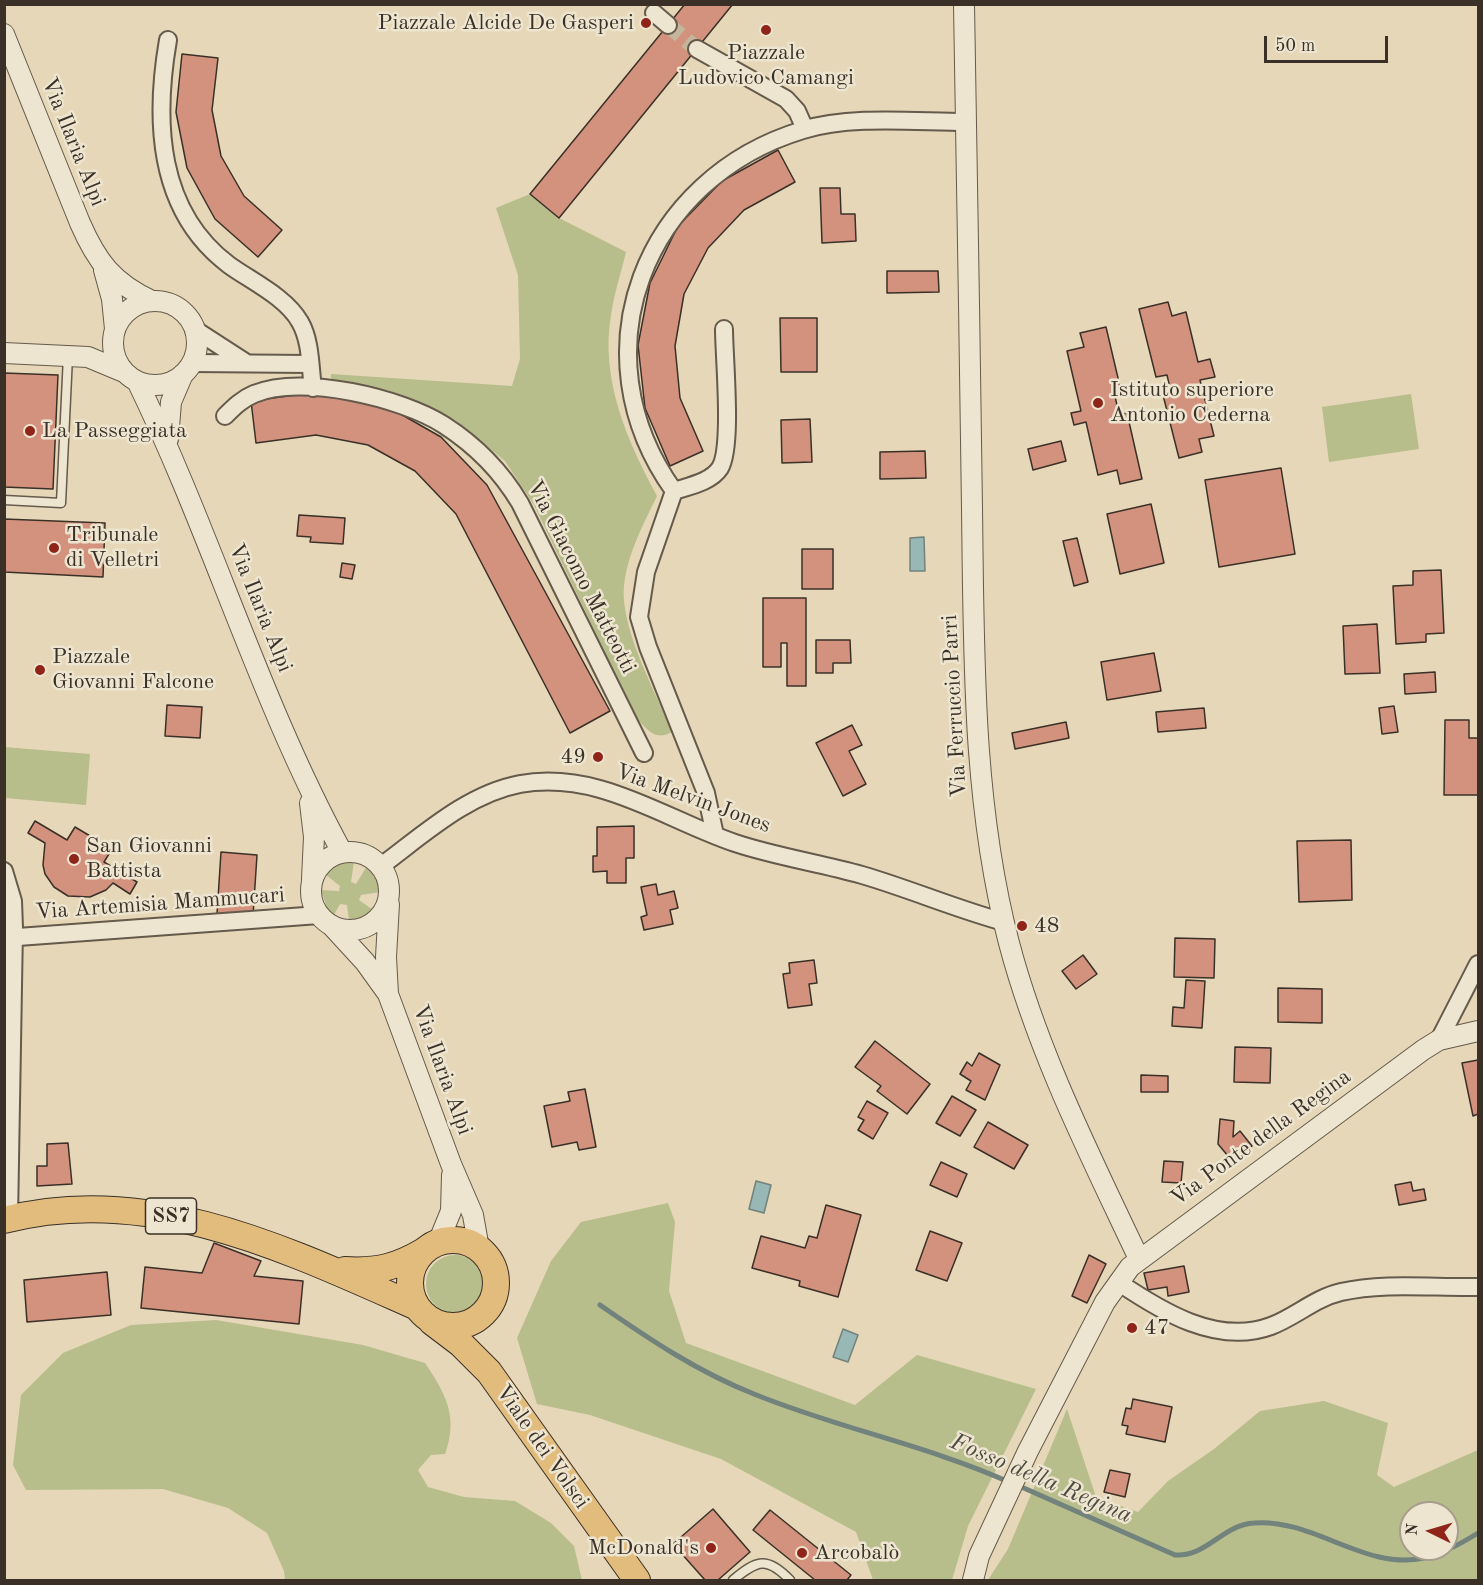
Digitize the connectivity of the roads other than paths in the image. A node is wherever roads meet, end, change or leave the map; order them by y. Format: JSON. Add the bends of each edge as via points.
{"nodes":[{"id":1,"x":963,"y":4,"type":"edge"},
{"id":2,"x":654,"y":13,"type":"dead end"},
{"id":3,"x":668,"y":25,"type":"tunnel mouth"},
{"id":4,"x":4,"y":34,"type":"edge"},
{"id":5,"x":168,"y":40,"type":"dead end"},
{"id":6,"x":697,"y":49,"type":"tunnel mouth"},
{"id":7,"x":966,"y":122,"type":"junction"},
{"id":8,"x":805,"y":129,"type":"junction"},
{"id":9,"x":102,"y":265,"type":"junction"},
{"id":10,"x":152,"y":301,"type":"junction"},
{"id":11,"x":194,"y":328,"type":"junction"},
{"id":12,"x":724,"y":329,"type":"dead end"},
{"id":13,"x":114,"y":334,"type":"junction"},
{"id":14,"x":4,"y":353,"type":"edge"},
{"id":15,"x":68,"y":356,"type":"junction"},
{"id":16,"x":88,"y":357,"type":"junction"},
{"id":17,"x":246,"y":363,"type":"junction"},
{"id":18,"x":310,"y":364,"type":"junction"},
{"id":19,"x":188,"y":368,"type":"junction"},
{"id":20,"x":131,"y":377,"type":"junction"},
{"id":21,"x":313,"y":388,"type":"junction"},
{"id":22,"x":225,"y":416,"type":"dead end"},
{"id":23,"x":168,"y":445,"type":"junction"},
{"id":24,"x":674,"y":491,"type":"junction"},
{"id":25,"x":4,"y":500,"type":"edge"},
{"id":26,"x":644,"y":753,"type":"dead end"},
{"id":27,"x":308,"y":789,"type":"junction"},
{"id":28,"x":715,"y":835,"type":"junction"},
{"id":29,"x":342,"y":852,"type":"junction"},
{"id":30,"x":381,"y":866,"type":"junction"},
{"id":31,"x":4,"y":872,"type":"edge"},
{"id":32,"x":312,"y":880,"type":"junction"},
{"id":33,"x":389,"y":894,"type":"junction"},
{"id":34,"x":325,"y":920,"type":"junction"},
{"id":35,"x":1004,"y":922,"type":"junction"},
{"id":36,"x":9,"y":937,"type":"edge"},
{"id":37,"x":1479,"y":964,"type":"edge"},
{"id":38,"x":388,"y":994,"type":"junction"},
{"id":39,"x":1479,"y":1031,"type":"edge"},
{"id":40,"x":1439,"y":1040,"type":"junction"},
{"id":41,"x":451,"y":1164,"type":"junction"},
{"id":42,"x":7,"y":1220,"type":"edge"},
{"id":43,"x":431,"y":1247,"type":"junction"},
{"id":44,"x":479,"y":1249,"type":"junction"},
{"id":45,"x":1139,"y":1259,"type":"junction"},
{"id":46,"x":331,"y":1269,"type":"junction"},
{"id":47,"x":1118,"y":1282,"type":"junction"},
{"id":48,"x":1479,"y":1287,"type":"edge"},
{"id":49,"x":487,"y":1310,"type":"junction"},
{"id":50,"x":425,"y":1314,"type":"junction"},
{"id":51,"x":489,"y":1372,"type":"junction"},
{"id":52,"x":637,"y":1581,"type":"edge"},
{"id":53,"x":733,"y":1581,"type":"edge"},
{"id":54,"x":790,"y":1581,"type":"edge"},
{"id":55,"x":973,"y":1581,"type":"edge"}],
"edges":[{"from":1,"to":7,"type":"street","name":"Via Ferruccio Parri"},
{"from":2,"to":3,"type":"street"},
{"from":4,"to":9,"type":"street","name":"Via Ilaria Alpi","via":[[82,229]]},
{"from":5,"to":18,"type":"street","via":[[161,85],[160,131],[175,195],[214,252],[293,312],[303,328]]},
{"from":6,"to":8,"type":"street","via":[[786,99]]},
{"from":7,"to":8,"type":"street","via":[[848,123]]},
{"from":7,"to":35,"type":"street","name":"Via Ferruccio Parri","via":[[975,704],[984,798]]},
{"from":8,"to":24,"type":"street","via":[[755,150],[705,184],[666,229],[641,278],[629,325],[630,392],[647,446]]},
{"from":9,"to":10,"type":"street","name":"Via Ilaria Alpi","via":[[122,285]]},
{"from":9,"to":13,"type":"street","name":"Via Ilaria Alpi","via":[[112,299]]},
{"from":10,"to":11,"type":"street","via":[[178,308]]},
{"from":10,"to":13,"type":"street","via":[[129,310]]},
{"from":11,"to":17,"type":"street"},
{"from":11,"to":19,"type":"street","via":[[197,340]]},
{"from":12,"to":24,"type":"street","via":[[723,461],[710,477]]},
{"from":13,"to":16,"type":"street"},
{"from":13,"to":20,"type":"street","via":[[113,351]]},
{"from":14,"to":15,"type":"street"},
{"from":15,"to":16,"type":"street"},
{"from":15,"to":25,"type":"lane","via":[[61,503]]},
{"from":16,"to":20,"type":"street"},
{"from":17,"to":18,"type":"street"},
{"from":17,"to":19,"type":"street"},
{"from":18,"to":21,"type":"street"},
{"from":19,"to":20,"type":"street","via":[[161,384]]},
{"from":19,"to":23,"type":"street","name":"Via Ilaria Alpi","via":[[171,402]]},
{"from":20,"to":23,"type":"street","name":"Via Ilaria Alpi"},
{"from":21,"to":22,"type":"street","name":"Via Giacomo Matteotti","via":[[260,392],[240,401]]},
{"from":21,"to":26,"type":"street","name":"Via Giacomo Matteotti","via":[[363,394],[422,413],[455,432],[496,470],[520,503]]},
{"from":23,"to":27,"type":"street","name":"Via Ilaria Alpi"},
{"from":24,"to":28,"type":"street","via":[[646,572],[639,617],[706,793]]},
{"from":27,"to":29,"type":"street","name":"Via Ilaria Alpi"},
{"from":27,"to":32,"type":"street","name":"Via Ilaria Alpi","via":[[314,837]]},
{"from":28,"to":30,"type":"street","name":"Via Melvin Jones","via":[[612,792],[577,783],[539,781],[475,800]]},
{"from":28,"to":35,"type":"street","name":"Via Melvin Jones","via":[[868,877]]},
{"from":29,"to":30,"type":"street","via":[[363,854]]},
{"from":29,"to":32,"type":"street","via":[[323,862]]},
{"from":30,"to":33,"type":"street"},
{"from":31,"to":36,"type":"street","via":[[13,901]]},
{"from":32,"to":34,"type":"street","via":[[312,898]]},
{"from":33,"to":34,"type":"street","via":[[387,905],[373,923],[352,930]]},
{"from":33,"to":38,"type":"street","name":"Via Ilaria Alpi"},
{"from":34,"to":36,"type":"street","name":"Via Artemisia Mammucari"},
{"from":34,"to":38,"type":"street","name":"Via Ilaria Alpi","via":[[365,962]]},
{"from":35,"to":45,"type":"street","name":"Via Ferruccio Parri","via":[[1022,983],[1061,1086]]},
{"from":36,"to":42,"type":"street"},
{"from":37,"to":40,"type":"street"},
{"from":38,"to":41,"type":"street","name":"Via Ilaria Alpi"},
{"from":39,"to":40,"type":"street"},
{"from":40,"to":45,"type":"street","name":"Via Ponte della Regina"},
{"from":41,"to":43,"type":"street","via":[[451,1212]]},
{"from":41,"to":44,"type":"street","name":"Via Ilaria Alpi","via":[[473,1215]]},
{"from":42,"to":46,"type":"main road","name":"Viale dei Volsci","number":"SS7","via":[[75,1210],[159,1214],[247,1237]]},
{"from":43,"to":44,"type":"main road","number":"SS7","via":[[459,1241]]},
{"from":43,"to":46,"type":"main road","name":"Viale dei Volsci","number":"SS7","via":[[384,1270]]},
{"from":43,"to":50,"type":"main road","via":[[416,1260],[410,1278],[412,1296]]},
{"from":44,"to":49,"type":"main road","via":[[489,1259],[495,1278],[494,1298]]},
{"from":45,"to":47,"type":"street","name":"Via Ponte della Regina"},
{"from":46,"to":50,"type":"main road","name":"Viale dei Volsci","number":"SS7"},
{"from":47,"to":48,"type":"street","via":[[1177,1317],[1236,1331],[1271,1326],[1320,1299],[1349,1290]]},
{"from":47,"to":55,"type":"street","name":"Via Ponte della Regina","via":[[1028,1451],[976,1562]]},
{"from":49,"to":50,"type":"main road","number":"SS7","via":[[462,1326],[447,1326]]},
{"from":49,"to":51,"type":"main road","name":"Viale dei Volsci","via":[[483,1340]]},
{"from":50,"to":51,"type":"main road","name":"Viale dei Volsci"},
{"from":51,"to":52,"type":"main road","name":"Viale dei Volsci"},
{"from":53,"to":54,"type":"lane","via":[[751,1566],[765,1563],[780,1570]]}]}
